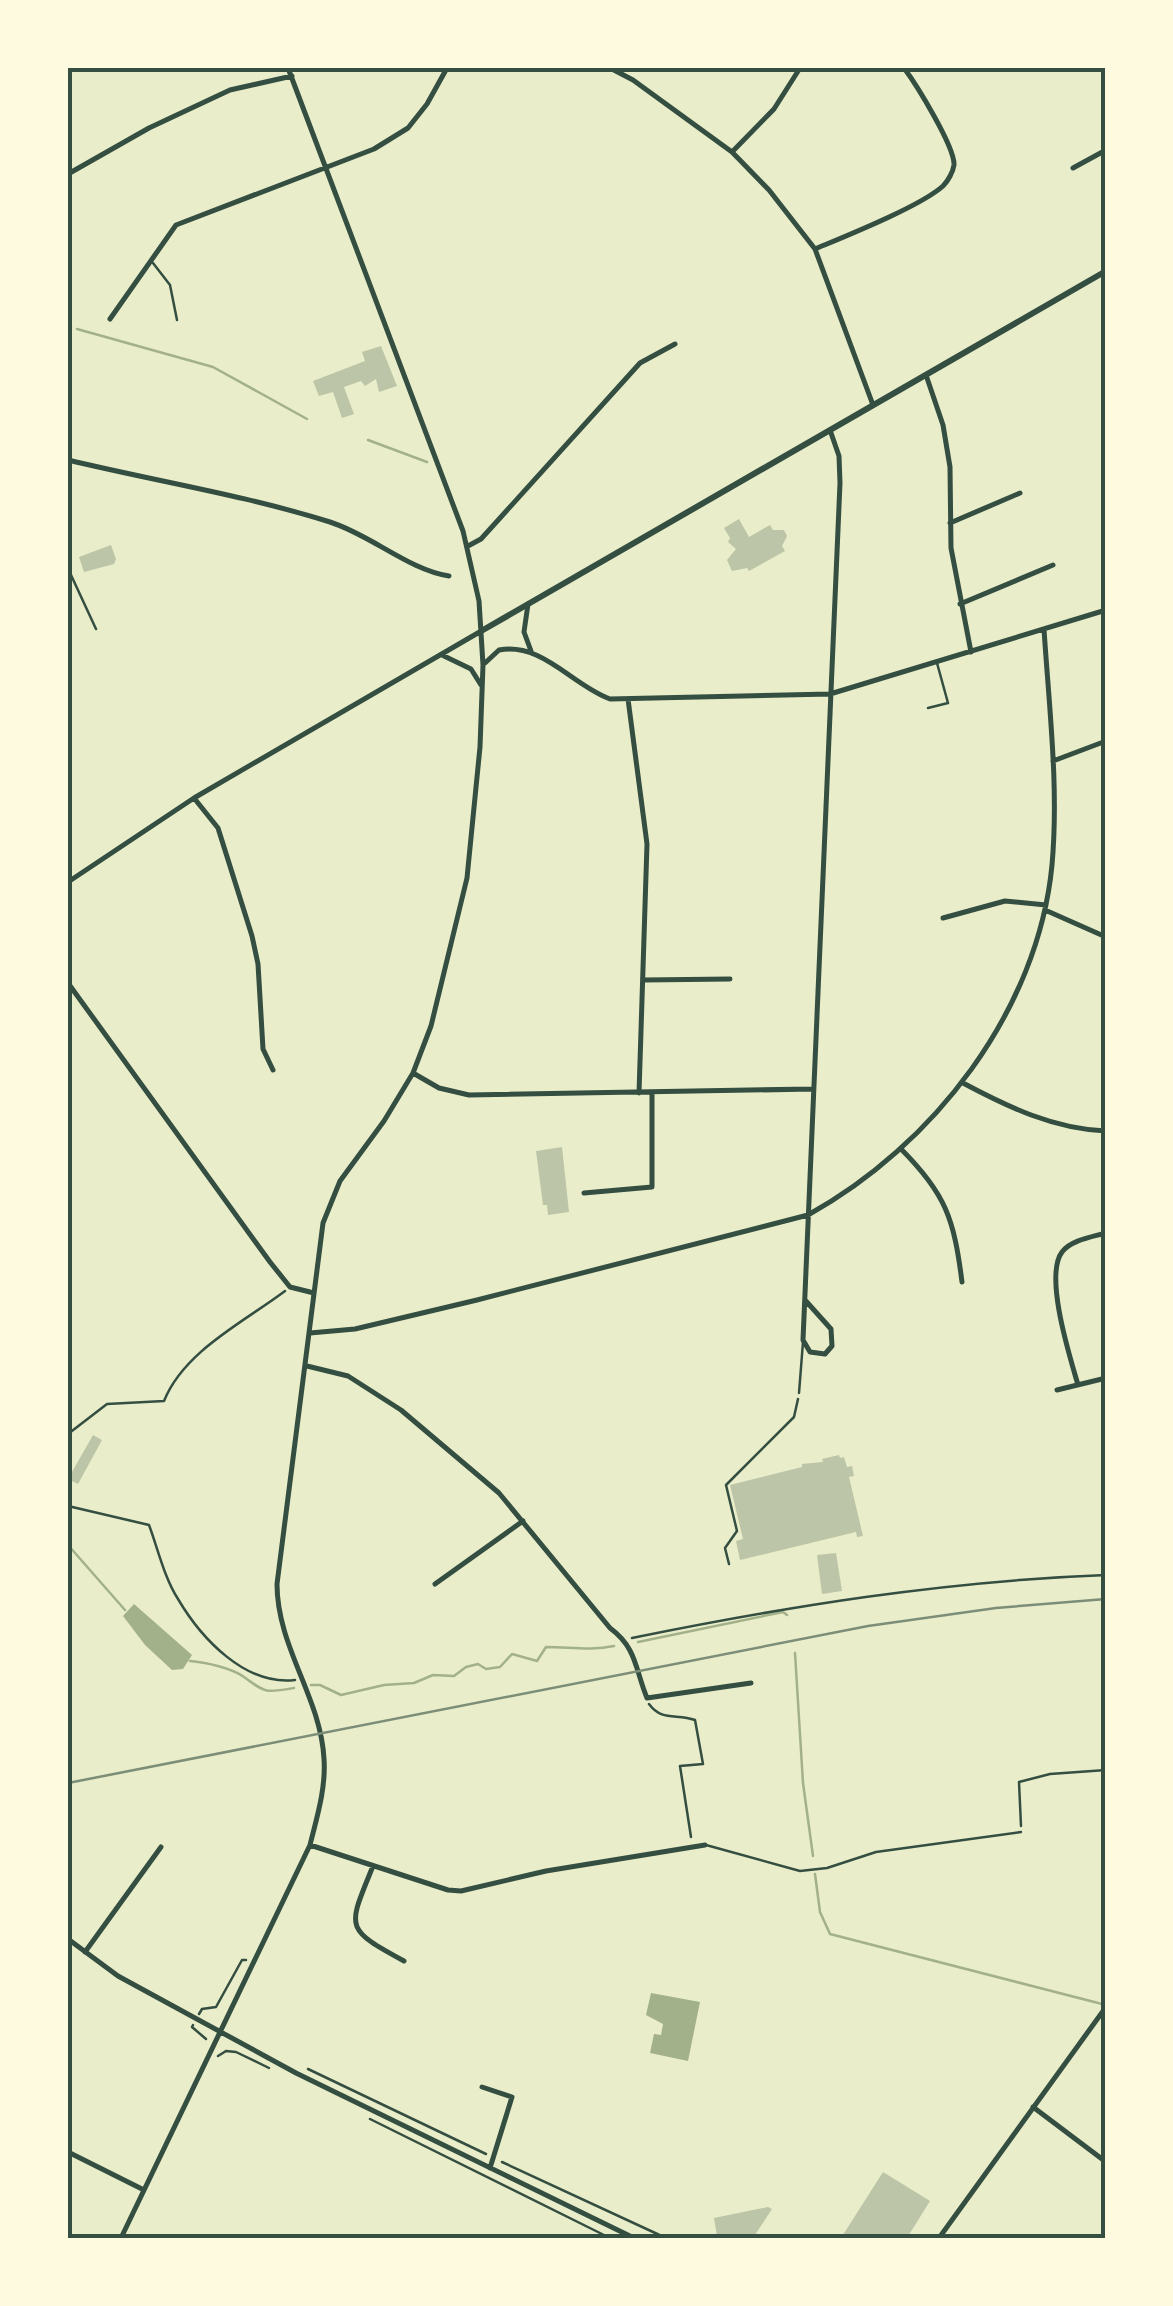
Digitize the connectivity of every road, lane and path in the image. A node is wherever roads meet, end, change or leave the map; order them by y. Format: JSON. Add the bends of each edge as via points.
{"nodes":[{"id":1,"x":288,"y":68,"type":"edge"},
{"id":2,"x":447,"y":68,"type":"edge"},
{"id":3,"x":610,"y":68,"type":"edge"},
{"id":4,"x":800,"y":68,"type":"edge"},
{"id":5,"x":904,"y":68,"type":"edge"},
{"id":6,"x":1092,"y":68,"type":"edge"},
{"id":7,"x":1106,"y":68,"type":"edge"},
{"id":8,"x":292,"y":76,"type":"junction"},
{"id":9,"x":1106,"y":150,"type":"edge"},
{"id":10,"x":732,"y":152,"type":"junction"},
{"id":11,"x":328,"y":168,"type":"junction"},
{"id":12,"x":1072,"y":168,"type":"dead end"},
{"id":13,"x":68,"y":174,"type":"edge"},
{"id":14,"x":816,"y":249,"type":"junction"},
{"id":15,"x":152,"y":262,"type":"junction"},
{"id":16,"x":1106,"y":271,"type":"edge"},
{"id":17,"x":110,"y":319,"type":"dead end"},
{"id":18,"x":176,"y":320,"type":"dead end"},
{"id":19,"x":675,"y":344,"type":"dead end"},
{"id":20,"x":926,"y":374,"type":"junction"},
{"id":21,"x":872,"y":405,"type":"junction"},
{"id":22,"x":830,"y":430,"type":"junction"},
{"id":23,"x":68,"y":460,"type":"edge"},
{"id":24,"x":1020,"y":493,"type":"dead end"},
{"id":25,"x":950,"y":523,"type":"junction"},
{"id":26,"x":468,"y":546,"type":"junction"},
{"id":27,"x":68,"y":557,"type":"edge"},
{"id":28,"x":1054,"y":565,"type":"dead end"},
{"id":29,"x":449,"y":576,"type":"dead end"},
{"id":30,"x":528,"y":604,"type":"junction"},
{"id":31,"x":960,"y":604,"type":"junction"},
{"id":32,"x":1106,"y":610,"type":"edge"},
{"id":33,"x":96,"y":629,"type":"dead end"},
{"id":34,"x":1044,"y":629,"type":"junction"},
{"id":35,"x":482,"y":630,"type":"junction"},
{"id":36,"x":531,"y":652,"type":"junction"},
{"id":37,"x":971,"y":652,"type":"junction"},
{"id":38,"x":441,"y":655,"type":"junction"},
{"id":39,"x":937,"y":663,"type":"junction"},
{"id":40,"x":483,"y":665,"type":"junction"},
{"id":41,"x":482,"y":686,"type":"junction"},
{"id":42,"x":830,"y":694,"type":"junction"},
{"id":43,"x":628,"y":699,"type":"junction"},
{"id":44,"x":928,"y":708,"type":"dead end"},
{"id":45,"x":1106,"y":741,"type":"edge"},
{"id":46,"x":1053,"y":761,"type":"junction"},
{"id":47,"x":194,"y":798,"type":"junction"},
{"id":48,"x":68,"y":882,"type":"edge"},
{"id":49,"x":1045,"y":908,"type":"junction"},
{"id":50,"x":943,"y":918,"type":"dead end"},
{"id":51,"x":1106,"y":937,"type":"edge"},
{"id":52,"x":642,"y":980,"type":"junction"},
{"id":53,"x":730,"y":980,"type":"dead end"},
{"id":54,"x":68,"y":983,"type":"edge"},
{"id":55,"x":273,"y":1070,"type":"dead end"},
{"id":56,"x":413,"y":1073,"type":"junction"},
{"id":57,"x":962,"y":1082,"type":"junction"},
{"id":58,"x":812,"y":1089,"type":"junction"},
{"id":59,"x":639,"y":1093,"type":"junction"},
{"id":60,"x":652,"y":1093,"type":"junction"},
{"id":61,"x":1106,"y":1131,"type":"edge"},
{"id":62,"x":901,"y":1149,"type":"junction"},
{"id":63,"x":584,"y":1193,"type":"dead end"},
{"id":64,"x":808,"y":1214,"type":"junction"},
{"id":65,"x":1106,"y":1232,"type":"edge"},
{"id":66,"x":962,"y":1282,"type":"dead end"},
{"id":67,"x":290,"y":1287,"type":"junction"},
{"id":68,"x":314,"y":1293,"type":"junction"},
{"id":69,"x":806,"y":1300,"type":"junction"},
{"id":70,"x":310,"y":1333,"type":"junction"},
{"id":71,"x":803,"y":1340,"type":"junction"},
{"id":72,"x":307,"y":1366,"type":"junction"},
{"id":73,"x":1106,"y":1378,"type":"edge"},
{"id":74,"x":1078,"y":1385,"type":"junction"},
{"id":75,"x":1057,"y":1390,"type":"dead end"},
{"id":76,"x":799,"y":1393,"type":"joint"},
{"id":77,"x":68,"y":1434,"type":"edge"},
{"id":78,"x":68,"y":1506,"type":"edge"},
{"id":79,"x":522,"y":1521,"type":"junction"},
{"id":80,"x":729,"y":1564,"type":"dead end"},
{"id":81,"x":1106,"y":1575,"type":"edge"},
{"id":82,"x":435,"y":1584,"type":"dead end"},
{"id":83,"x":625,"y":1639,"type":"junction"},
{"id":84,"x":300,"y":1679,"type":"junction"},
{"id":85,"x":751,"y":1683,"type":"dead end"},
{"id":86,"x":647,"y":1698,"type":"junction"},
{"id":87,"x":1106,"y":1770,"type":"edge"},
{"id":88,"x":1021,"y":1832,"type":"joint"},
{"id":89,"x":310,"y":1845,"type":"junction"},
{"id":90,"x":705,"y":1845,"type":"joint"},
{"id":91,"x":692,"y":1846,"type":"junction"},
{"id":92,"x":161,"y":1847,"type":"dead end"},
{"id":93,"x":374,"y":1866,"type":"junction"},
{"id":94,"x":68,"y":1938,"type":"edge"},
{"id":95,"x":85,"y":1952,"type":"junction"},
{"id":96,"x":404,"y":1961,"type":"dead end"},
{"id":97,"x":1104,"y":2009,"type":"edge"},
{"id":98,"x":218,"y":2032,"type":"junction"},
{"id":99,"x":298,"y":2066,"type":"dead end"},
{"id":100,"x":482,"y":2087,"type":"dead end"},
{"id":101,"x":1034,"y":2107,"type":"junction"},
{"id":102,"x":68,"y":2152,"type":"edge"},
{"id":103,"x":495,"y":2158,"type":"junction"},
{"id":104,"x":1106,"y":2162,"type":"edge"},
{"id":105,"x":490,"y":2168,"type":"junction"},
{"id":106,"x":142,"y":2190,"type":"junction"},
{"id":107,"x":121,"y":2238,"type":"edge"},
{"id":108,"x":634,"y":2238,"type":"edge"},
{"id":109,"x":666,"y":2238,"type":"edge"},
{"id":110,"x":939,"y":2238,"type":"edge"}],
"edges":[{"from":1,"to":8,"type":"street"},
{"from":2,"to":11,"type":"street","via":[[408,128]]},
{"from":3,"to":10,"type":"street"},
{"from":4,"to":10,"type":"street","via":[[774,109]]},
{"from":5,"to":14,"type":"street","via":[[953,156],[953,171],[927,196]]},
{"from":6,"to":7,"type":"street"},
{"from":8,"to":11,"type":"street"},
{"from":8,"to":13,"type":"street","via":[[230,90]]},
{"from":9,"to":12,"type":"street"},
{"from":10,"to":14,"type":"street"},
{"from":11,"to":15,"type":"street","via":[[176,226]]},
{"from":11,"to":26,"type":"street"},
{"from":14,"to":21,"type":"street"},
{"from":15,"to":17,"type":"street"},
{"from":15,"to":18,"type":"lane","via":[[170,284]]},
{"from":16,"to":20,"type":"street"},
{"from":19,"to":26,"type":"street","via":[[640,364],[481,540]]},
{"from":20,"to":21,"type":"street"},
{"from":20,"to":25,"type":"street","via":[[948,453]]},
{"from":21,"to":22,"type":"street"},
{"from":22,"to":30,"type":"street"},
{"from":22,"to":42,"type":"street","via":[[840,483]]},
{"from":23,"to":29,"type":"street","via":[[329,522],[432,574]]},
{"from":24,"to":25,"type":"street"},
{"from":25,"to":31,"type":"street"},
{"from":26,"to":35,"type":"street"},
{"from":27,"to":33,"type":"path"},
{"from":28,"to":31,"type":"street"},
{"from":30,"to":35,"type":"street"},
{"from":30,"to":36,"type":"street","via":[[524,632]]},
{"from":31,"to":37,"type":"street"},
{"from":32,"to":34,"type":"street"},
{"from":34,"to":37,"type":"street"},
{"from":34,"to":46,"type":"street"},
{"from":35,"to":38,"type":"street"},
{"from":35,"to":40,"type":"street"},
{"from":36,"to":40,"type":"street","via":[[500,650]]},
{"from":36,"to":43,"type":"street","via":[[596,694]]},
{"from":37,"to":39,"type":"street"},
{"from":38,"to":41,"type":"street","via":[[471,669]]},
{"from":38,"to":47,"type":"street"},
{"from":39,"to":42,"type":"street"},
{"from":39,"to":44,"type":"lane","via":[[948,703]]},
{"from":40,"to":41,"type":"street"},
{"from":41,"to":56,"type":"street","via":[[466,878],[431,1026]]},
{"from":42,"to":43,"type":"street"},
{"from":42,"to":58,"type":"street"},
{"from":43,"to":52,"type":"street","via":[[648,844]]},
{"from":45,"to":46,"type":"street"},
{"from":46,"to":49,"type":"street"},
{"from":47,"to":48,"type":"street"},
{"from":47,"to":55,"type":"street","via":[[218,828],[252,936],[263,1049]]},
{"from":49,"to":50,"type":"street","via":[[1005,901]]},
{"from":49,"to":51,"type":"street"},
{"from":49,"to":57,"type":"street","via":[[1013,999]]},
{"from":52,"to":53,"type":"street"},
{"from":52,"to":59,"type":"street"},
{"from":54,"to":67,"type":"street"},
{"from":56,"to":59,"type":"street","via":[[469,1095]]},
{"from":56,"to":68,"type":"street","via":[[327,1206]]},
{"from":57,"to":61,"type":"street","via":[[1040,1118]]},
{"from":57,"to":62,"type":"street"},
{"from":58,"to":60,"type":"street"},
{"from":58,"to":64,"type":"street"},
{"from":59,"to":60,"type":"street"},
{"from":60,"to":63,"type":"street","via":[[652,1187]]},
{"from":62,"to":64,"type":"street"},
{"from":62,"to":66,"type":"street","via":[[946,1207]]},
{"from":64,"to":69,"type":"street"},
{"from":64,"to":70,"type":"street","via":[[460,1304]]},
{"from":65,"to":74,"type":"street","via":[[1068,1246],[1057,1264]]},
{"from":67,"to":68,"type":"street"},
{"from":67,"to":77,"type":"path","via":[[196,1358],[164,1401],[106,1404]]},
{"from":68,"to":70,"type":"street"},
{"from":69,"to":71,"type":"street"},
{"from":69,"to":71,"type":"street","via":[[833,1343],[828,1352],[815,1354]]},
{"from":70,"to":72,"type":"street"},
{"from":71,"to":76,"type":"lane"},
{"from":72,"to":79,"type":"street","via":[[348,1376],[401,1410]]},
{"from":72,"to":84,"type":"street","via":[[278,1584],[281,1620]]},
{"from":73,"to":74,"type":"street"},
{"from":74,"to":75,"type":"street"},
{"from":76,"to":80,"type":"path","via":[[794,1417],[726,1484],[737,1530],[726,1548]]},
{"from":78,"to":84,"type":"path","via":[[149,1525],[178,1600],[216,1647],[266,1679]]},
{"from":79,"to":82,"type":"street"},
{"from":79,"to":83,"type":"street"},
{"from":81,"to":83,"type":"path","via":[[1017,1578],[785,1606]]},
{"from":83,"to":86,"type":"street"},
{"from":84,"to":89,"type":"street","via":[[324,1756]]},
{"from":85,"to":86,"type":"street"},
{"from":86,"to":91,"type":"path","via":[[657,1714],[690,1717],[698,1727],[703,1764],[680,1766]]},
{"from":87,"to":88,"type":"path","via":[[1019,1782]]},
{"from":88,"to":90,"type":"lane","via":[[890,1850],[800,1871]]},
{"from":89,"to":93,"type":"street"},
{"from":89,"to":98,"type":"street"},
{"from":90,"to":91,"type":"street"},
{"from":91,"to":93,"type":"street","via":[[461,1891]]},
{"from":92,"to":95,"type":"street"},
{"from":93,"to":96,"type":"street","via":[[354,1914],[356,1930]]},
{"from":94,"to":95,"type":"street"},
{"from":95,"to":98,"type":"street"},
{"from":97,"to":101,"type":"street"},
{"from":98,"to":105,"type":"street"},
{"from":98,"to":106,"type":"street"},
{"from":99,"to":103,"type":"path"},
{"from":100,"to":103,"type":"street","via":[[512,2098]]},
{"from":101,"to":104,"type":"street"},
{"from":101,"to":110,"type":"street"},
{"from":102,"to":106,"type":"street"},
{"from":103,"to":105,"type":"street"},
{"from":103,"to":109,"type":"path"},
{"from":105,"to":108,"type":"street"},
{"from":106,"to":107,"type":"street"}]}
